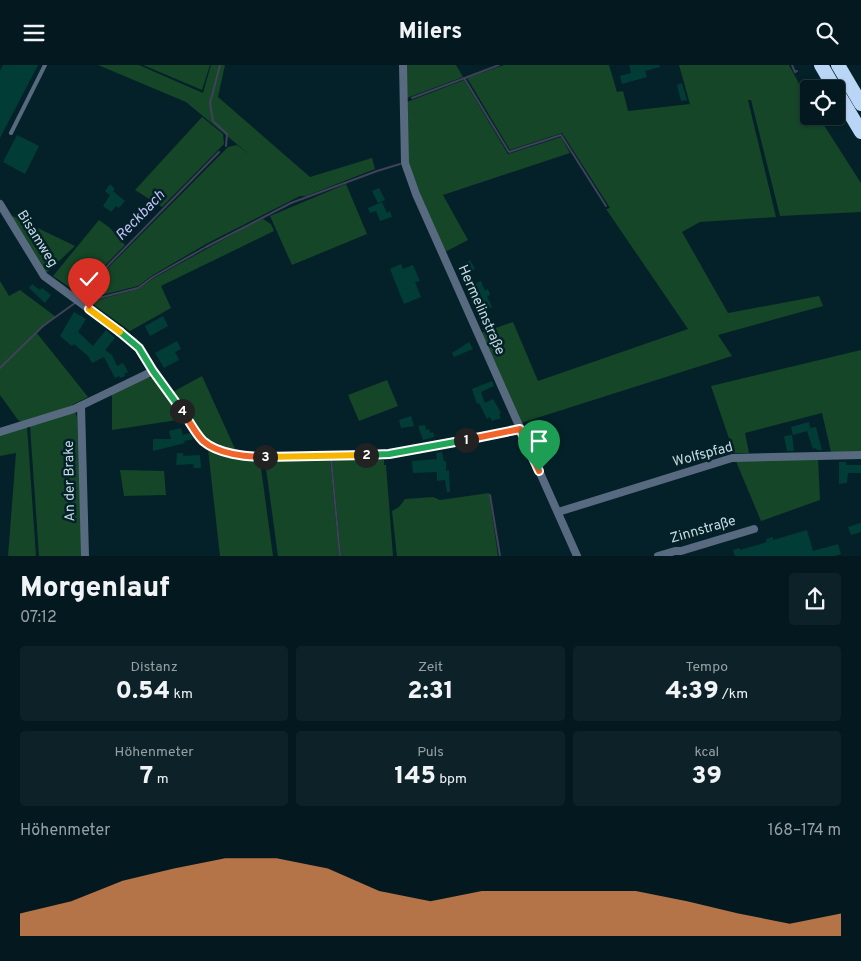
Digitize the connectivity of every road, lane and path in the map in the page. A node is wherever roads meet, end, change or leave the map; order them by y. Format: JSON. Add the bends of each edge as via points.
{"nodes":[{"id":1,"x":45,"y":65,"type":"edge"},
{"id":2,"x":403,"y":65,"type":"edge"},
{"id":3,"x":822,"y":65,"type":"edge"},
{"id":4,"x":838,"y":65,"type":"edge"},
{"id":5,"x":831,"y":80,"type":"edge"},
{"id":6,"x":845,"y":104,"type":"edge"},
{"id":7,"x":861,"y":104,"type":"edge"},
{"id":8,"x":861,"y":132,"type":"edge"},
{"id":9,"x":11,"y":133,"type":"dead end"},
{"id":10,"x":0,"y":204,"type":"edge"},
{"id":11,"x":153,"y":371,"type":"junction"},
{"id":12,"x":81,"y":405,"type":"junction"},
{"id":13,"x":520,"y":429,"type":"junction"},
{"id":14,"x":0,"y":432,"type":"edge"},
{"id":15,"x":861,"y":455,"type":"edge"},
{"id":16,"x":558,"y":512,"type":"junction"},
{"id":17,"x":754,"y":529,"type":"dead end"},
{"id":18,"x":85,"y":556,"type":"edge"},
{"id":19,"x":577,"y":556,"type":"edge"},
{"id":20,"x":658,"y":556,"type":"edge"}],
"edges":[{"from":1,"to":9,"type":"lane"},
{"from":2,"to":13,"type":"street","name":"Hermelinstraße","via":[[404,163]]},
{"from":3,"to":5,"type":"highway"},
{"from":4,"to":7,"type":"highway"},
{"from":6,"to":8,"type":"highway"},
{"from":10,"to":11,"type":"street","name":"Bisamweg","via":[[44,276],[134,342]]},
{"from":11,"to":12,"type":"street"},
{"from":11,"to":13,"type":"street","name":"Bisamweg","via":[[204,441],[238,454],[262,457],[389,454]]},
{"from":12,"to":14,"type":"street"},
{"from":12,"to":18,"type":"street","name":"An der Brake"},
{"from":13,"to":16,"type":"street","name":"Hermelinstraße"},
{"from":15,"to":16,"type":"street","name":"Wolfspfad","via":[[736,457]]},
{"from":16,"to":19,"type":"street","name":"Hermelinstraße"},
{"from":17,"to":20,"type":"street","name":"Zinnstraße"}]}
